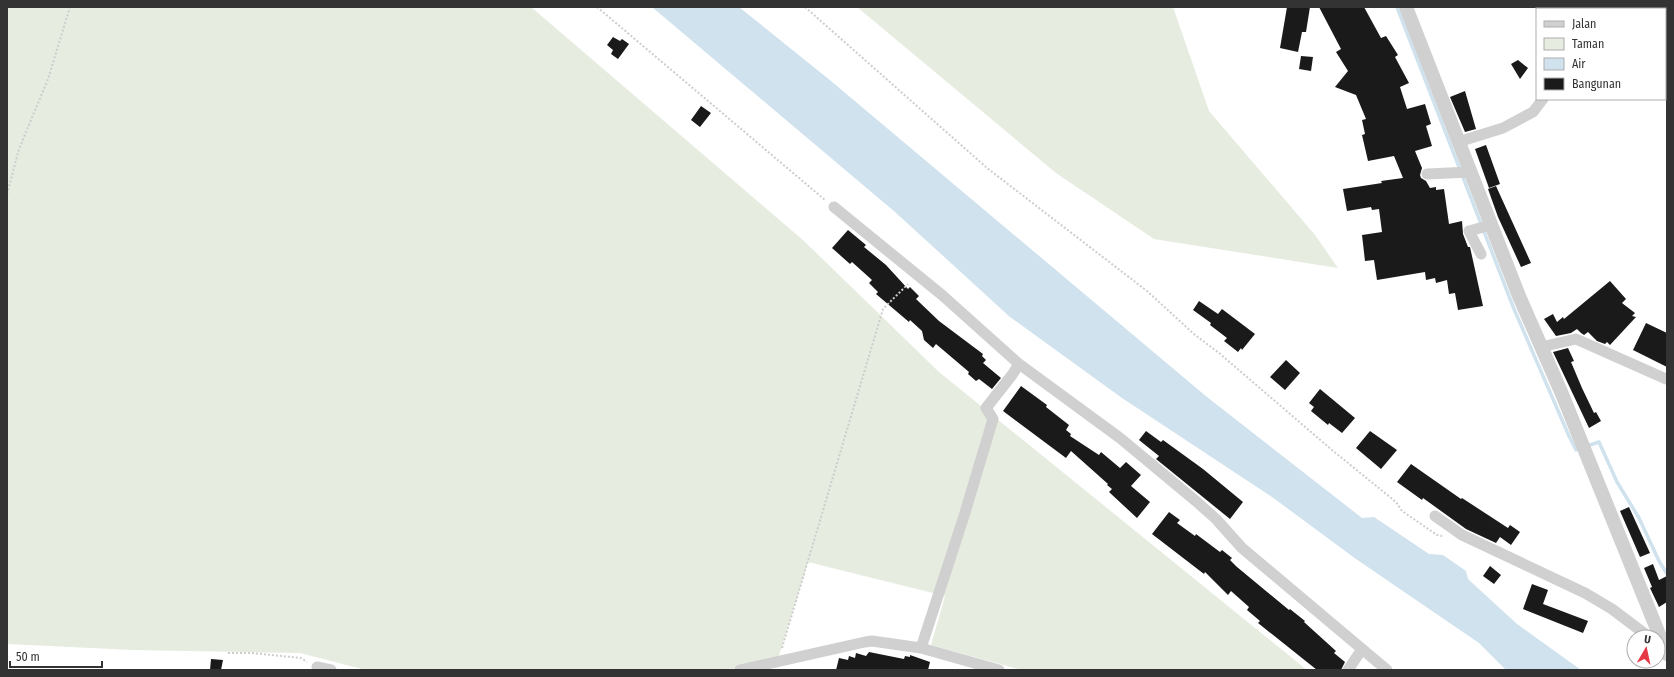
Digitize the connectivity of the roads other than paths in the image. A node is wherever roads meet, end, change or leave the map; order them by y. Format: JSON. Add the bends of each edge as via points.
{"nodes":[{"id":1,"x":1406,"y":7,"type":"edge"},
{"id":2,"x":1542,"y":100,"type":"edge"},
{"id":3,"x":1458,"y":142,"type":"junction"},
{"id":4,"x":1468,"y":172,"type":"junction"},
{"id":5,"x":1426,"y":174,"type":"dead end"},
{"id":6,"x":834,"y":207,"type":"road end"},
{"id":7,"x":1489,"y":225,"type":"junction"},
{"id":8,"x":1481,"y":254,"type":"dead end"},
{"id":9,"x":1541,"y":347,"type":"junction"},
{"id":10,"x":1019,"y":364,"type":"junction"},
{"id":11,"x":1666,"y":379,"type":"edge"},
{"id":12,"x":1435,"y":516,"type":"dead end"},
{"id":13,"x":1638,"y":629,"type":"edge"},
{"id":14,"x":1658,"y":629,"type":"edge"},
{"id":15,"x":921,"y":648,"type":"junction"},
{"id":16,"x":1362,"y":650,"type":"junction"},
{"id":17,"x":317,"y":667,"type":"road end"},
{"id":18,"x":331,"y":670,"type":"edge"},
{"id":19,"x":740,"y":670,"type":"edge"},
{"id":20,"x":999,"y":670,"type":"edge"},
{"id":21,"x":1348,"y":670,"type":"edge"},
{"id":22,"x":1387,"y":670,"type":"edge"}],
"edges":[{"from":1,"to":3,"type":"street"},
{"from":2,"to":3,"type":"street","via":[[1533,112],[1503,128]]},
{"from":3,"to":4,"type":"street"},
{"from":4,"to":5,"type":"street"},
{"from":4,"to":7,"type":"street"},
{"from":6,"to":10,"type":"street","via":[[942,295]]},
{"from":7,"to":8,"type":"street","via":[[1469,231]]},
{"from":7,"to":9,"type":"street"},
{"from":9,"to":11,"type":"street","via":[[1576,339]]},
{"from":9,"to":14,"type":"street"},
{"from":10,"to":15,"type":"street","via":[[986,408],[993,419]]},
{"from":10,"to":16,"type":"street","via":[[1120,438],[1216,519],[1242,548]]},
{"from":12,"to":13,"type":"street","via":[[1474,541],[1606,605]]},
{"from":15,"to":19,"type":"street","via":[[872,641]]},
{"from":15,"to":20,"type":"street"},
{"from":16,"to":21,"type":"street"},
{"from":16,"to":22,"type":"street"},
{"from":17,"to":18,"type":"street"}]}
